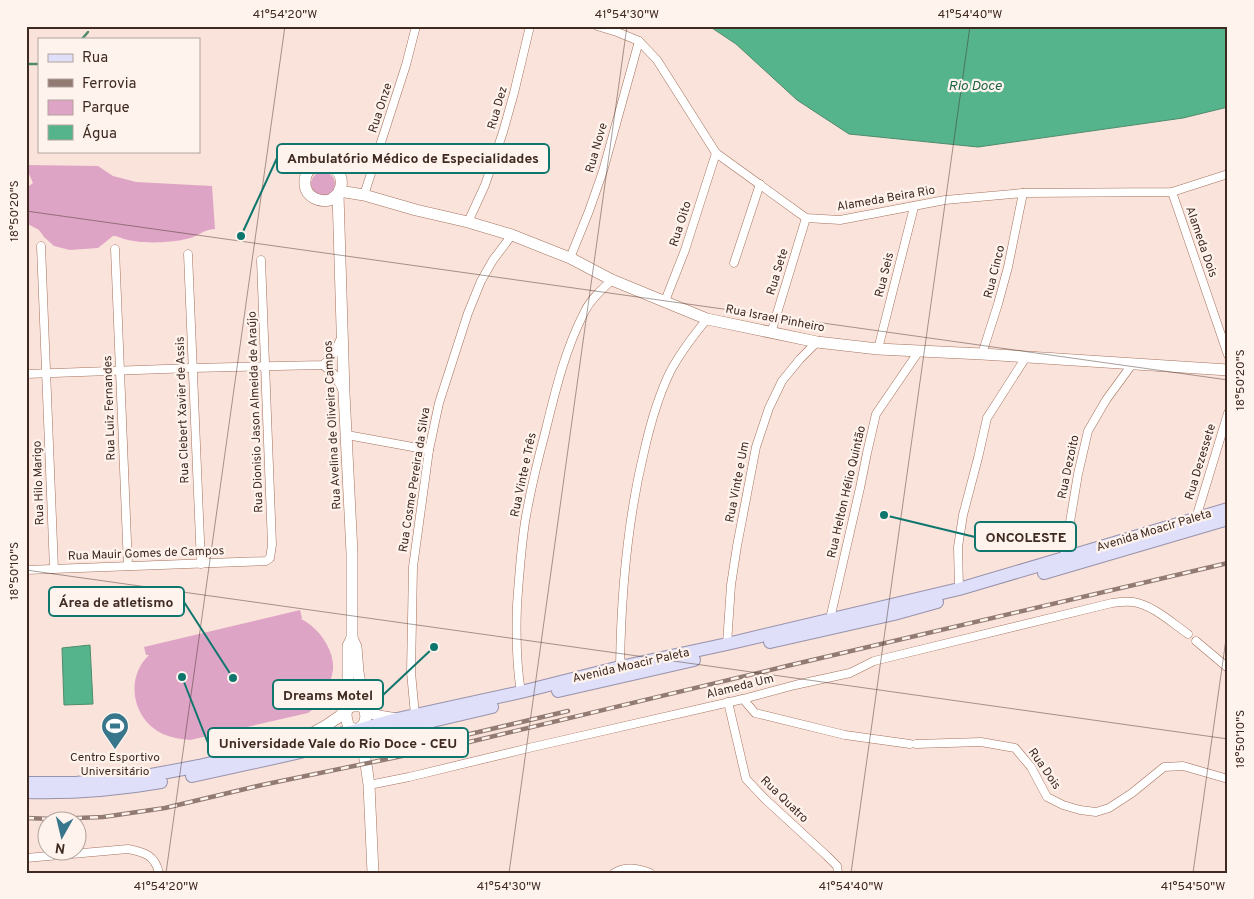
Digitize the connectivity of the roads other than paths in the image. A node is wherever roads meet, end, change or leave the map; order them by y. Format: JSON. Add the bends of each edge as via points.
{"nodes":[{"id":1,"x":416,"y":26,"type":"edge"},
{"id":2,"x":530,"y":26,"type":"edge"},
{"id":3,"x":597,"y":26,"type":"edge"},
{"id":4,"x":639,"y":41,"type":"junction"},
{"id":5,"x":716,"y":152,"type":"junction"},
{"id":6,"x":1228,"y":174,"type":"edge"},
{"id":7,"x":760,"y":184,"type":"junction"},
{"id":8,"x":339,"y":192,"type":"junction"},
{"id":9,"x":1172,"y":192,"type":"junction"},
{"id":10,"x":1023,"y":193,"type":"junction"},
{"id":11,"x":364,"y":195,"type":"junction"},
{"id":12,"x":323,"y":201,"type":"junction"},
{"id":13,"x":914,"y":206,"type":"junction"},
{"id":14,"x":339,"y":210,"type":"junction"},
{"id":15,"x":806,"y":218,"type":"junction"},
{"id":16,"x":468,"y":222,"type":"junction"},
{"id":17,"x":512,"y":235,"type":"junction"},
{"id":18,"x":41,"y":246,"type":"dead end"},
{"id":19,"x":115,"y":249,"type":"dead end"},
{"id":20,"x":188,"y":254,"type":"dead end"},
{"id":21,"x":570,"y":258,"type":"junction"},
{"id":22,"x":261,"y":260,"type":"dead end"},
{"id":23,"x":734,"y":263,"type":"dead end"},
{"id":24,"x":612,"y":280,"type":"junction"},
{"id":25,"x":665,"y":302,"type":"junction"},
{"id":26,"x":707,"y":319,"type":"junction"},
{"id":27,"x":771,"y":333,"type":"junction"},
{"id":28,"x":342,"y":335,"type":"junction"},
{"id":29,"x":817,"y":342,"type":"junction"},
{"id":30,"x":878,"y":349,"type":"junction"},
{"id":31,"x":919,"y":351,"type":"junction"},
{"id":32,"x":982,"y":354,"type":"junction"},
{"id":33,"x":1228,"y":355,"type":"edge"},
{"id":34,"x":1026,"y":357,"type":"junction"},
{"id":35,"x":1133,"y":363,"type":"junction"},
{"id":36,"x":323,"y":365,"type":"junction"},
{"id":37,"x":265,"y":366,"type":"junction"},
{"id":38,"x":193,"y":368,"type":"junction"},
{"id":39,"x":1228,"y":370,"type":"edge"},
{"id":40,"x":120,"y":371,"type":"junction"},
{"id":41,"x":26,"y":374,"type":"edge"},
{"id":42,"x":46,"y":374,"type":"junction"},
{"id":43,"x":344,"y":393,"type":"junction"},
{"id":44,"x":1228,"y":413,"type":"edge"},
{"id":45,"x":347,"y":435,"type":"junction"},
{"id":46,"x":429,"y":450,"type":"junction"},
{"id":47,"x":1228,"y":509,"type":"edge"},
{"id":48,"x":1196,"y":518,"type":"junction"},
{"id":49,"x":1228,"y":519,"type":"edge"},
{"id":50,"x":1064,"y":558,"type":"junction"},
{"id":51,"x":266,"y":561,"type":"joint"},
{"id":52,"x":200,"y":564,"type":"junction"},
{"id":53,"x":128,"y":566,"type":"junction"},
{"id":54,"x":54,"y":569,"type":"junction"},
{"id":55,"x":26,"y":570,"type":"edge"},
{"id":56,"x":959,"y":589,"type":"junction"},
{"id":57,"x":830,"y":619,"type":"junction"},
{"id":58,"x":1188,"y":634,"type":"dead end"},
{"id":59,"x":352,"y":638,"type":"junction"},
{"id":60,"x":1196,"y":641,"type":"dead end"},
{"id":61,"x":727,"y":644,"type":"junction"},
{"id":62,"x":620,"y":667,"type":"junction"},
{"id":63,"x":1228,"y":668,"type":"edge"},
{"id":64,"x":521,"y":692,"type":"junction"},
{"id":65,"x":743,"y":699,"type":"junction"},
{"id":66,"x":728,"y":702,"type":"junction"},
{"id":67,"x":365,"y":709,"type":"junction"},
{"id":68,"x":346,"y":710,"type":"junction"},
{"id":69,"x":414,"y":715,"type":"junction"},
{"id":70,"x":397,"y":719,"type":"junction"},
{"id":71,"x":359,"y":734,"type":"junction"},
{"id":72,"x":291,"y":744,"type":"junction"},
{"id":73,"x":1228,"y":780,"type":"edge"},
{"id":74,"x":26,"y":783,"type":"edge"},
{"id":75,"x":369,"y":785,"type":"junction"},
{"id":76,"x":26,"y":792,"type":"edge"},
{"id":77,"x":26,"y":858,"type":"edge"},
{"id":78,"x":159,"y":873,"type":"edge"},
{"id":79,"x":373,"y":873,"type":"edge"},
{"id":80,"x":614,"y":873,"type":"edge"},
{"id":81,"x":650,"y":873,"type":"edge"},
{"id":82,"x":838,"y":873,"type":"edge"}],
"edges":[{"from":1,"to":11,"type":"street","name":"Rua Onze"},
{"from":2,"to":16,"type":"street","name":"Rua Dez","via":[[500,140],[485,186]]},
{"from":3,"to":4,"type":"street"},
{"from":4,"to":5,"type":"street","via":[[657,60]]},
{"from":4,"to":21,"type":"street","name":"Rua Nove","via":[[603,171]]},
{"from":5,"to":7,"type":"street"},
{"from":5,"to":25,"type":"street","name":"Rua Oito"},
{"from":6,"to":9,"type":"street","name":"Alameda Beira Rio"},
{"from":7,"to":15,"type":"street"},
{"from":7,"to":23,"type":"street"},
{"from":8,"to":11,"type":"street","name":"Rua Israel Pinheiro"},
{"from":8,"to":12,"type":"street"},
{"from":8,"to":12,"type":"street","name":"Rua Avelina de Oliveira Campos","via":[[341,180],[334,168],[323,164],[314,166],[306,176],[306,189],[315,199]]},
{"from":8,"to":14,"type":"street","name":"Rua Avelina de Oliveira Campos"},
{"from":9,"to":10,"type":"street","name":"Alameda Beira Rio"},
{"from":9,"to":33,"type":"street","name":"Alameda Dois"},
{"from":10,"to":13,"type":"street","name":"Alameda Beira Rio"},
{"from":10,"to":32,"type":"street","name":"Rua Cinco","via":[[1003,286]]},
{"from":11,"to":16,"type":"street","name":"Rua Israel Pinheiro"},
{"from":12,"to":14,"type":"street","name":"Rua Avelina de Oliveira Campos","via":[[332,203]]},
{"from":13,"to":15,"type":"street","name":"Alameda Beira Rio","via":[[840,220]]},
{"from":13,"to":30,"type":"street","name":"Rua Seis"},
{"from":14,"to":28,"type":"street","name":"Rua Avelina de Oliveira Campos"},
{"from":15,"to":27,"type":"street","name":"Rua Sete"},
{"from":16,"to":17,"type":"street","name":"Rua Israel Pinheiro"},
{"from":17,"to":21,"type":"street","name":"Rua Israel Pinheiro"},
{"from":17,"to":46,"type":"street","name":"Rua Cosme Pereira da Silva","via":[[481,281],[439,403]]},
{"from":18,"to":42,"type":"street","name":"Rua Hilo Marigo"},
{"from":19,"to":40,"type":"street","name":"Rua Luiz Fernandes"},
{"from":20,"to":38,"type":"street","name":"Rua Clebert Xavier de Assis"},
{"from":21,"to":24,"type":"street","name":"Rua Israel Pinheiro"},
{"from":22,"to":37,"type":"street","name":"Rua Dionisio Jason Almeida de Araújo"},
{"from":24,"to":25,"type":"street","name":"Rua Israel Pinheiro"},
{"from":24,"to":64,"type":"street","name":"Rua Vinte e Três","via":[[586,310],[574,334],[554,393],[536,465],[519,574],[516,628]]},
{"from":25,"to":26,"type":"street","name":"Rua Israel Pinheiro"},
{"from":26,"to":27,"type":"street","name":"Rua Israel Pinheiro"},
{"from":26,"to":62,"type":"street","via":[[687,343],[670,373],[651,422],[637,482],[626,556]]},
{"from":27,"to":29,"type":"street","name":"Rua Israel Pinheiro"},
{"from":28,"to":36,"type":"street","via":[[333,356]]},
{"from":28,"to":43,"type":"street","name":"Rua Avelina de Oliveira Campos"},
{"from":29,"to":30,"type":"street","name":"Rua Israel Pinheiro"},
{"from":29,"to":61,"type":"street","name":"Rua Vinte e Um","via":[[782,381],[756,447],[731,585]]},
{"from":30,"to":31,"type":"street","name":"Rua Israel Pinheiro"},
{"from":31,"to":32,"type":"street","name":"Rua Israel Pinheiro"},
{"from":31,"to":57,"type":"street","name":"Rua Helton Hélio Quintão","via":[[876,414]]},
{"from":32,"to":34,"type":"street","name":"Rua Israel Pinheiro"},
{"from":34,"to":35,"type":"street","name":"Rua Israel Pinheiro"},
{"from":34,"to":56,"type":"street","via":[[987,418],[963,515],[958,547]]},
{"from":35,"to":39,"type":"street","name":"Rua Israel Pinheiro"},
{"from":35,"to":50,"type":"street","name":"Rua Dezoito","via":[[1088,431]]},
{"from":36,"to":37,"type":"street"},
{"from":36,"to":43,"type":"street","via":[[334,374]]},
{"from":37,"to":38,"type":"street"},
{"from":37,"to":51,"type":"street","name":"Rua Dionisio Jason Almeida de Araújo","via":[[272,545],[270,558]]},
{"from":38,"to":40,"type":"street"},
{"from":38,"to":52,"type":"street","name":"Rua Clebert Xavier de Assis"},
{"from":40,"to":42,"type":"street"},
{"from":40,"to":53,"type":"street","name":"Rua Luiz Fernandes"},
{"from":41,"to":42,"type":"street"},
{"from":42,"to":54,"type":"street","name":"Rua Hilo Marigo"},
{"from":43,"to":45,"type":"street","name":"Rua Avelina de Oliveira Campos"},
{"from":44,"to":48,"type":"street","name":"Rua Dezessete"},
{"from":45,"to":46,"type":"street"},
{"from":45,"to":59,"type":"street","name":"Rua Avelina de Oliveira Campos"},
{"from":46,"to":69,"type":"street","name":"Rua Cosme Pereira da Silva","via":[[413,567],[410,656]]},
{"from":47,"to":48,"type":"main road","name":"Avenida Moacir Paleta"},
{"from":48,"to":50,"type":"main road","name":"Avenida Moacir Paleta"},
{"from":49,"to":71,"type":"main road","name":"Avenida Moacir Paleta","via":[[894,614]]},
{"from":50,"to":56,"type":"main road","name":"Avenida Moacir Paleta"},
{"from":51,"to":52,"type":"street","name":"Rua Mauir Gomes de Campos"},
{"from":52,"to":53,"type":"street","name":"Rua Mauir Gomes de Campos"},
{"from":53,"to":54,"type":"street","name":"Rua Mauir Gomes de Campos"},
{"from":54,"to":55,"type":"street","name":"Rua Mauir Gomes de Campos"},
{"from":56,"to":57,"type":"main road","name":"Avenida Moacir Paleta"},
{"from":57,"to":61,"type":"main road","name":"Avenida Moacir Paleta"},
{"from":58,"to":65,"type":"street","name":"Alameda Um","via":[[1143,604],[1112,603],[874,661],[850,673]]},
{"from":59,"to":67,"type":"street","name":"Rua Avelina de Oliveira Campos"},
{"from":59,"to":68,"type":"street","name":"Rua Avelina de Oliveira Campos","via":[[348,646]]},
{"from":60,"to":63,"type":"street"},
{"from":61,"to":62,"type":"main road","name":"Avenida Moacir Paleta"},
{"from":62,"to":64,"type":"main road","name":"Avenida Moacir Paleta"},
{"from":64,"to":69,"type":"main road","name":"Avenida Moacir Paleta"},
{"from":65,"to":66,"type":"street","name":"Alameda Um"},
{"from":65,"to":73,"type":"street","name":"Rua Dois","via":[[755,713],[845,734],[913,744],[981,742],[1015,748],[1032,766],[1047,797],[1080,810],[1096,812],[1109,808],[1164,768],[1183,766]]},
{"from":66,"to":75,"type":"street","name":"Alameda Um"},
{"from":66,"to":82,"type":"street","name":"Rua Quatro","via":[[746,779],[837,866]]},
{"from":67,"to":68,"type":"street","via":[[350,706]]},
{"from":67,"to":70,"type":"street","via":[[379,716]]},
{"from":67,"to":71,"type":"street","name":"Rua Avelina de Oliveira Campos","via":[[366,721]]},
{"from":68,"to":71,"type":"street","via":[[348,725]]},
{"from":68,"to":72,"type":"street","via":[[320,730]]},
{"from":69,"to":70,"type":"main road","name":"Avenida Moacir Paleta"},
{"from":70,"to":71,"type":"main road","name":"Avenida Moacir Paleta"},
{"from":71,"to":72,"type":"main road","name":"Avenida Moacir Paleta"},
{"from":71,"to":75,"type":"street"},
{"from":71,"to":76,"type":"main road","name":"Avenida Moacir Paleta","via":[[234,767],[140,785],[94,791]]},
{"from":72,"to":74,"type":"main road","name":"Avenida Moacir Paleta","via":[[151,775],[76,783]]},
{"from":75,"to":79,"type":"street"},
{"from":77,"to":78,"type":"street","via":[[128,849],[144,852]]},
{"from":80,"to":81,"type":"street","via":[[632,868]]}]}
